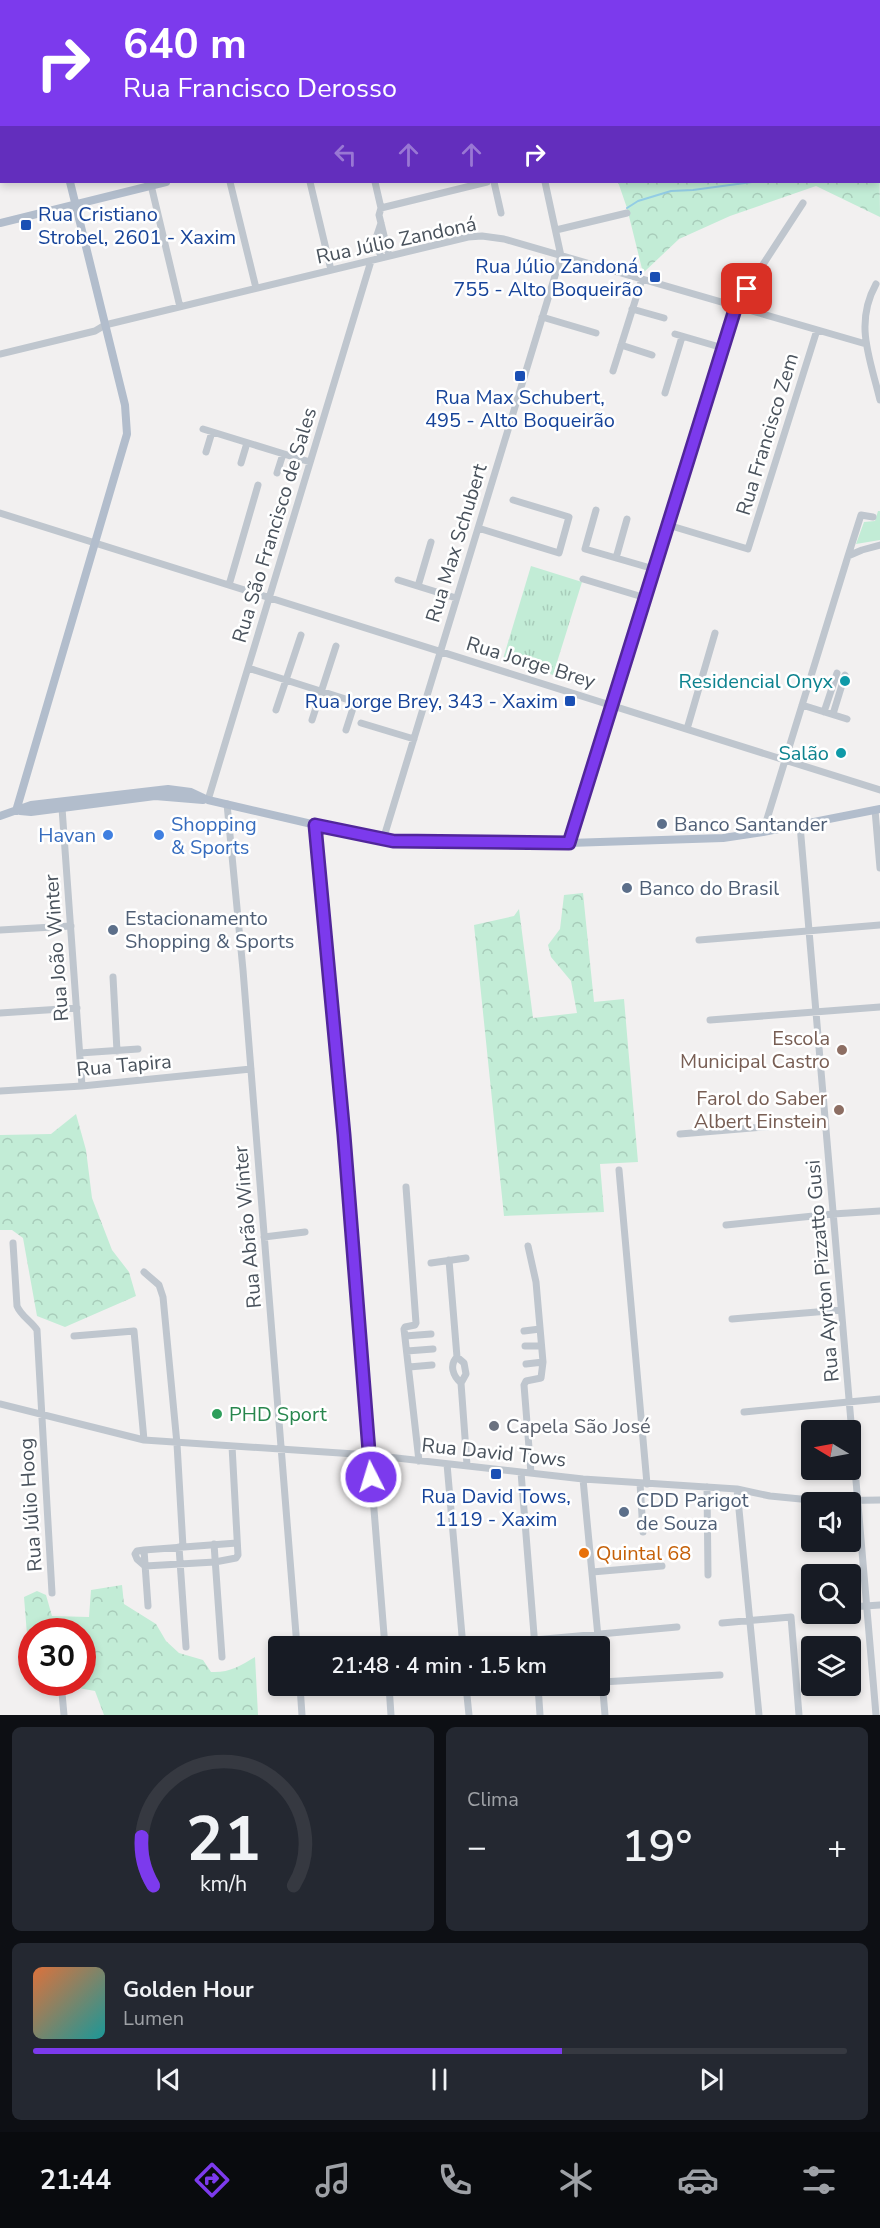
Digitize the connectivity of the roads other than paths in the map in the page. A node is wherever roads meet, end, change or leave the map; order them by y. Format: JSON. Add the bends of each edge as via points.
{"nodes":[{"id":1,"x":70,"y":183,"type":"edge"},
{"id":2,"x":161,"y":183,"type":"edge"},
{"id":3,"x":230,"y":183,"type":"edge"},
{"id":4,"x":310,"y":183,"type":"edge"},
{"id":5,"x":375,"y":183,"type":"edge"},
{"id":6,"x":484,"y":183,"type":"edge"},
{"id":7,"x":494,"y":183,"type":"edge"},
{"id":8,"x":545,"y":183,"type":"edge"},
{"id":9,"x":151,"y":185,"type":"junction"},
{"id":10,"x":803,"y":203,"type":"dead end"},
{"id":11,"x":75,"y":204,"type":"junction"},
{"id":12,"x":381,"y":208,"type":"junction"},
{"id":13,"x":501,"y":213,"type":"dead end"},
{"id":14,"x":627,"y":213,"type":"dead end"},
{"id":15,"x":0,"y":223,"type":"edge"},
{"id":16,"x":381,"y":223,"type":"junction"},
{"id":17,"x":556,"y":230,"type":"junction"},
{"id":18,"x":389,"y":256,"type":"junction"},
{"id":19,"x":561,"y":256,"type":"junction"},
{"id":20,"x":381,"y":258,"type":"junction"},
{"id":21,"x":371,"y":261,"type":"junction"},
{"id":22,"x":331,"y":270,"type":"junction"},
{"id":23,"x":642,"y":279,"type":"junction"},
{"id":24,"x":876,"y":284,"type":"dead end"},
{"id":25,"x":256,"y":288,"type":"junction"},
{"id":26,"x":736,"y":306,"type":"junction"},
{"id":27,"x":180,"y":307,"type":"junction"},
{"id":28,"x":632,"y":309,"type":"junction"},
{"id":29,"x":542,"y":317,"type":"junction"},
{"id":30,"x":664,"y":318,"type":"dead end"},
{"id":31,"x":105,"y":325,"type":"junction"},
{"id":32,"x":817,"y":330,"type":"junction"},
{"id":33,"x":596,"y":333,"type":"dead end"},
{"id":34,"x":866,"y":344,"type":"junction"},
{"id":35,"x":621,"y":345,"type":"junction"},
{"id":36,"x":723,"y":348,"type":"junction"},
{"id":37,"x":0,"y":354,"type":"edge"},
{"id":38,"x":652,"y":355,"type":"dead end"},
{"id":39,"x":613,"y":371,"type":"dead end"},
{"id":40,"x":664,"y":393,"type":"dead end"},
{"id":41,"x":880,"y":400,"type":"edge"},
{"id":42,"x":202,"y":429,"type":"dead end"},
{"id":43,"x":212,"y":432,"type":"junction"},
{"id":44,"x":247,"y":442,"type":"junction"},
{"id":45,"x":206,"y":452,"type":"dead end"},
{"id":46,"x":283,"y":454,"type":"junction"},
{"id":47,"x":310,"y":462,"type":"junction"},
{"id":48,"x":241,"y":463,"type":"dead end"},
{"id":49,"x":277,"y":473,"type":"dead end"},
{"id":50,"x":258,"y":486,"type":"dead end"},
{"id":51,"x":513,"y":500,"type":"dead end"},
{"id":52,"x":596,"y":510,"type":"dead end"},
{"id":53,"x":0,"y":513,"type":"edge"},
{"id":54,"x":873,"y":517,"type":"dead end"},
{"id":55,"x":627,"y":519,"type":"dead end"},
{"id":56,"x":668,"y":525,"type":"junction"},
{"id":57,"x":478,"y":528,"type":"junction"},
{"id":58,"x":431,"y":542,"type":"dead end"},
{"id":59,"x":96,"y":543,"type":"junction"},
{"id":60,"x":880,"y":545,"type":"edge"},
{"id":61,"x":848,"y":556,"type":"junction"},
{"id":62,"x":616,"y":558,"type":"junction"},
{"id":63,"x":654,"y":569,"type":"junction"},
{"id":64,"x":583,"y":579,"type":"dead end"},
{"id":65,"x":398,"y":580,"type":"dead end"},
{"id":66,"x":229,"y":585,"type":"junction"},
{"id":67,"x":418,"y":586,"type":"junction"},
{"id":68,"x":269,"y":597,"type":"junction"},
{"id":69,"x":456,"y":598,"type":"junction"},
{"id":70,"x":645,"y":598,"type":"junction"},
{"id":71,"x":715,"y":633,"type":"dead end"},
{"id":72,"x":301,"y":635,"type":"dead end"},
{"id":73,"x":336,"y":646,"type":"dead end"},
{"id":74,"x":440,"y":651,"type":"junction"},
{"id":75,"x":248,"y":668,"type":"junction"},
{"id":76,"x":286,"y":680,"type":"junction"},
{"id":77,"x":321,"y":691,"type":"junction"},
{"id":78,"x":612,"y":705,"type":"junction"},
{"id":79,"x":802,"y":705,"type":"junction"},
{"id":80,"x":276,"y":710,"type":"dead end"},
{"id":81,"x":824,"y":712,"type":"junction"},
{"id":82,"x":833,"y":714,"type":"junction"},
{"id":83,"x":847,"y":719,"type":"dead end"},
{"id":84,"x":312,"y":720,"type":"dead end"},
{"id":85,"x":361,"y":723,"type":"dead end"},
{"id":86,"x":687,"y":729,"type":"junction"},
{"id":87,"x":346,"y":730,"type":"dead end"},
{"id":88,"x":414,"y":739,"type":"junction"},
{"id":89,"x":786,"y":760,"type":"junction"},
{"id":90,"x":880,"y":790,"type":"edge"},
{"id":91,"x":208,"y":800,"type":"junction"},
{"id":92,"x":227,"y":804,"type":"junction"},
{"id":93,"x":62,"y":808,"type":"junction"},
{"id":94,"x":878,"y":809,"type":"edge"},
{"id":95,"x":16,"y":811,"type":"junction"},
{"id":96,"x":0,"y":816,"type":"edge"},
{"id":97,"x":315,"y":825,"type":"junction"},
{"id":98,"x":800,"y":825,"type":"junction"},
{"id":99,"x":763,"y":832,"type":"junction"},
{"id":100,"x":383,"y":840,"type":"junction"},
{"id":101,"x":569,"y":843,"type":"junction"},
{"id":102,"x":880,"y":868,"type":"edge"},
{"id":103,"x":880,"y":925,"type":"edge"},
{"id":104,"x":71,"y":926,"type":"junction"},
{"id":105,"x":0,"y":930,"type":"edge"},
{"id":106,"x":809,"y":931,"type":"junction"},
{"id":107,"x":699,"y":940,"type":"dead end"},
{"id":108,"x":113,"y":976,"type":"dead end"},
{"id":109,"x":880,"y":1007,"type":"edge"},
{"id":110,"x":76,"y":1008,"type":"junction"},
{"id":111,"x":0,"y":1012,"type":"edge"},
{"id":112,"x":816,"y":1012,"type":"junction"},
{"id":113,"x":710,"y":1020,"type":"dead end"},
{"id":114,"x":138,"y":1049,"type":"dead end"},
{"id":115,"x":117,"y":1051,"type":"junction"},
{"id":116,"x":80,"y":1053,"type":"junction"},
{"id":117,"x":251,"y":1069,"type":"junction"},
{"id":118,"x":82,"y":1086,"type":"junction"},
{"id":119,"x":0,"y":1090,"type":"edge"},
{"id":120,"x":825,"y":1122,"type":"junction"},
{"id":121,"x":680,"y":1134,"type":"dead end"},
{"id":122,"x":619,"y":1170,"type":"dead end"},
{"id":123,"x":406,"y":1187,"type":"dead end"},
{"id":124,"x":880,"y":1211,"type":"edge"},
{"id":125,"x":833,"y":1214,"type":"junction"},
{"id":126,"x":726,"y":1225,"type":"dead end"},
{"id":127,"x":305,"y":1232,"type":"dead end"},
{"id":128,"x":264,"y":1237,"type":"junction"},
{"id":129,"x":13,"y":1243,"type":"dead end"},
{"id":130,"x":528,"y":1246,"type":"dead end"},
{"id":131,"x":466,"y":1258,"type":"dead end"},
{"id":132,"x":449,"y":1260,"type":"junction"},
{"id":133,"x":431,"y":1263,"type":"dead end"},
{"id":134,"x":144,"y":1272,"type":"dead end"},
{"id":135,"x":841,"y":1310,"type":"junction"},
{"id":136,"x":732,"y":1319,"type":"dead end"},
{"id":137,"x":540,"y":1329,"type":"junction"},
{"id":138,"x":524,"y":1331,"type":"dead end"},
{"id":139,"x":431,"y":1334,"type":"dead end"},
{"id":140,"x":74,"y":1336,"type":"dead end"},
{"id":141,"x":405,"y":1336,"type":"junction"},
{"id":142,"x":525,"y":1346,"type":"dead end"},
{"id":143,"x":541,"y":1346,"type":"junction"},
{"id":144,"x":433,"y":1349,"type":"dead end"},
{"id":145,"x":407,"y":1351,"type":"junction"},
{"id":146,"x":457,"y":1357,"type":"junction"},
{"id":147,"x":543,"y":1362,"type":"junction"},
{"id":148,"x":526,"y":1364,"type":"dead end"},
{"id":149,"x":432,"y":1365,"type":"dead end"},
{"id":150,"x":409,"y":1367,"type":"junction"},
{"id":151,"x":461,"y":1383,"type":"junction"},
{"id":152,"x":880,"y":1400,"type":"edge"},
{"id":153,"x":849,"y":1402,"type":"junction"},
{"id":154,"x":0,"y":1404,"type":"edge"},
{"id":155,"x":744,"y":1413,"type":"dead end"},
{"id":156,"x":41,"y":1415,"type":"junction"},
{"id":157,"x":144,"y":1440,"type":"junction"},
{"id":158,"x":177,"y":1444,"type":"junction"},
{"id":159,"x":232,"y":1446,"type":"junction"},
{"id":160,"x":281,"y":1449,"type":"junction"},
{"id":161,"x":370,"y":1455,"type":"junction"},
{"id":162,"x":419,"y":1461,"type":"junction"},
{"id":163,"x":447,"y":1464,"type":"junction"},
{"id":164,"x":467,"y":1465,"type":"junction"},
{"id":165,"x":521,"y":1472,"type":"junction"},
{"id":166,"x":531,"y":1473,"type":"junction"},
{"id":167,"x":583,"y":1479,"type":"junction"},
{"id":168,"x":644,"y":1484,"type":"junction"},
{"id":169,"x":707,"y":1487,"type":"junction"},
{"id":170,"x":737,"y":1489,"type":"junction"},
{"id":171,"x":857,"y":1492,"type":"edge"},
{"id":172,"x":801,"y":1498,"type":"edge"},
{"id":173,"x":880,"y":1500,"type":"edge"},
{"id":174,"x":861,"y":1502,"type":"edge"},
{"id":175,"x":643,"y":1532,"type":"dead end"},
{"id":176,"x":861,"y":1537,"type":"edge"},
{"id":177,"x":237,"y":1543,"type":"junction"},
{"id":178,"x":214,"y":1544,"type":"junction"},
{"id":179,"x":181,"y":1547,"type":"junction"},
{"id":180,"x":215,"y":1562,"type":"junction"},
{"id":181,"x":181,"y":1565,"type":"junction"},
{"id":182,"x":146,"y":1566,"type":"junction"},
{"id":183,"x":662,"y":1566,"type":"dead end"},
{"id":184,"x":592,"y":1572,"type":"junction"},
{"id":185,"x":708,"y":1575,"type":"dead end"},
{"id":186,"x":52,"y":1593,"type":"dead end"},
{"id":187,"x":880,"y":1605,"type":"edge"},
{"id":188,"x":148,"y":1606,"type":"dead end"},
{"id":189,"x":861,"y":1606,"type":"edge"},
{"id":190,"x":867,"y":1606,"type":"junction"},
{"id":191,"x":750,"y":1621,"type":"junction"},
{"id":192,"x":722,"y":1623,"type":"dead end"},
{"id":193,"x":677,"y":1627,"type":"dead end"},
{"id":194,"x":598,"y":1634,"type":"junction"},
{"id":195,"x":296,"y":1636,"type":"edge"},
{"id":196,"x":384,"y":1636,"type":"edge"},
{"id":197,"x":462,"y":1636,"type":"edge"},
{"id":198,"x":533,"y":1636,"type":"edge"},
{"id":199,"x":584,"y":1636,"type":"edge"},
{"id":200,"x":186,"y":1647,"type":"dead end"},
{"id":201,"x":222,"y":1657,"type":"dead end"},
{"id":202,"x":720,"y":1675,"type":"dead end"},
{"id":203,"x":610,"y":1682,"type":"edge"},
{"id":204,"x":62,"y":1696,"type":"edge"},
{"id":205,"x":301,"y":1696,"type":"edge"},
{"id":206,"x":390,"y":1696,"type":"edge"},
{"id":207,"x":467,"y":1696,"type":"edge"},
{"id":208,"x":539,"y":1696,"type":"edge"},
{"id":209,"x":604,"y":1696,"type":"edge"},
{"id":210,"x":64,"y":1715,"type":"edge"},
{"id":211,"x":302,"y":1715,"type":"edge"},
{"id":212,"x":391,"y":1715,"type":"edge"},
{"id":213,"x":469,"y":1715,"type":"edge"},
{"id":214,"x":540,"y":1715,"type":"edge"},
{"id":215,"x":605,"y":1715,"type":"edge"},
{"id":216,"x":759,"y":1715,"type":"edge"},
{"id":217,"x":799,"y":1715,"type":"edge"},
{"id":218,"x":876,"y":1715,"type":"edge"}],
"edges":[{"from":1,"to":11,"type":"main road"},
{"from":2,"to":9,"type":"main road"},
{"from":3,"to":25,"type":"street"},
{"from":4,"to":22,"type":"street"},
{"from":5,"to":12,"type":"street"},
{"from":6,"to":12,"type":"street"},
{"from":7,"to":13,"type":"street"},
{"from":8,"to":17,"type":"street"},
{"from":9,"to":11,"type":"main road"},
{"from":9,"to":27,"type":"street"},
{"from":10,"to":26,"type":"street"},
{"from":11,"to":15,"type":"main road"},
{"from":11,"to":31,"type":"main road"},
{"from":12,"to":16,"type":"street"},
{"from":14,"to":17,"type":"street"},
{"from":16,"to":18,"type":"street"},
{"from":16,"to":20,"type":"street","via":[[376,238]]},
{"from":17,"to":19,"type":"street"},
{"from":18,"to":19,"type":"street","name":"Rua Júlio Zandoná","via":[[482,236]]},
{"from":18,"to":20,"type":"street","name":"Rua Júlio Zandoná"},
{"from":19,"to":23,"type":"street","name":"Rua Júlio Zandoná"},
{"from":19,"to":29,"type":"street","name":"Rua Max Schubert"},
{"from":20,"to":21,"type":"street","name":"Rua Júlio Zandoná"},
{"from":21,"to":22,"type":"street","name":"Rua Júlio Zandoná"},
{"from":21,"to":47,"type":"street","name":"Rua São Francisco de Sales"},
{"from":22,"to":25,"type":"street","name":"Rua Júlio Zandoná"},
{"from":23,"to":26,"type":"street","name":"Rua Júlio Zandoná"},
{"from":23,"to":28,"type":"street"},
{"from":24,"to":34,"type":"street","via":[[865,308]]},
{"from":25,"to":27,"type":"street","name":"Rua Júlio Zandoná"},
{"from":26,"to":32,"type":"street","name":"Rua Júlio Zandoná"},
{"from":26,"to":36,"type":"street"},
{"from":27,"to":31,"type":"street","name":"Rua Júlio Zandoná"},
{"from":28,"to":30,"type":"street"},
{"from":28,"to":35,"type":"street"},
{"from":29,"to":33,"type":"street"},
{"from":29,"to":57,"type":"street","name":"Rua Max Schubert"},
{"from":31,"to":37,"type":"street","name":"Rua Júlio Zandoná","via":[[95,331]]},
{"from":31,"to":59,"type":"main road","via":[[128,423],[126,443]]},
{"from":32,"to":34,"type":"street","name":"Rua Júlio Zandoná"},
{"from":32,"to":56,"type":"street","name":"Rua Francisco Zem","via":[[748,549]]},
{"from":34,"to":41,"type":"street"},
{"from":35,"to":38,"type":"street"},
{"from":35,"to":39,"type":"street"},
{"from":36,"to":40,"type":"street","via":[[679,336]]},
{"from":36,"to":56,"type":"street"},
{"from":42,"to":43,"type":"street"},
{"from":43,"to":44,"type":"street"},
{"from":43,"to":45,"type":"street"},
{"from":44,"to":46,"type":"street"},
{"from":44,"to":48,"type":"street"},
{"from":46,"to":47,"type":"street"},
{"from":46,"to":49,"type":"street"},
{"from":47,"to":68,"type":"street","name":"Rua São Francisco de Sales"},
{"from":50,"to":66,"type":"street"},
{"from":51,"to":57,"type":"street","via":[[569,517],[559,553]]},
{"from":52,"to":62,"type":"street","via":[[585,549]]},
{"from":53,"to":59,"type":"street","name":"Rua Jorge Brey"},
{"from":54,"to":61,"type":"street","via":[[861,516]]},
{"from":55,"to":62,"type":"street"},
{"from":56,"to":63,"type":"street"},
{"from":57,"to":69,"type":"street","name":"Rua Max Schubert"},
{"from":58,"to":67,"type":"street"},
{"from":59,"to":66,"type":"street","name":"Rua Jorge Brey"},
{"from":59,"to":95,"type":"main road"},
{"from":60,"to":61,"type":"street"},
{"from":61,"to":79,"type":"street"},
{"from":62,"to":63,"type":"street"},
{"from":63,"to":70,"type":"street"},
{"from":64,"to":70,"type":"street"},
{"from":65,"to":67,"type":"street"},
{"from":66,"to":68,"type":"street","name":"Rua Jorge Brey"},
{"from":67,"to":69,"type":"street"},
{"from":68,"to":74,"type":"street","name":"Rua Jorge Brey"},
{"from":68,"to":75,"type":"street","name":"Rua São Francisco de Sales"},
{"from":69,"to":74,"type":"street","name":"Rua Max Schubert"},
{"from":70,"to":78,"type":"street"},
{"from":71,"to":86,"type":"street"},
{"from":72,"to":76,"type":"street"},
{"from":73,"to":77,"type":"street"},
{"from":74,"to":78,"type":"street","name":"Rua Jorge Brey"},
{"from":74,"to":88,"type":"street","name":"Rua Max Schubert"},
{"from":75,"to":76,"type":"street"},
{"from":75,"to":91,"type":"street","name":"Rua São Francisco de Sales"},
{"from":76,"to":77,"type":"street"},
{"from":76,"to":80,"type":"street"},
{"from":77,"to":84,"type":"street"},
{"from":77,"to":87,"type":"street","via":[[355,702]]},
{"from":78,"to":86,"type":"street","name":"Rua Jorge Brey"},
{"from":78,"to":101,"type":"street"},
{"from":79,"to":81,"type":"street"},
{"from":79,"to":89,"type":"street"},
{"from":81,"to":82,"type":"street"},
{"from":81,"to":82,"type":"street","via":[[841,674]]},
{"from":82,"to":83,"type":"street"},
{"from":85,"to":88,"type":"street"},
{"from":86,"to":89,"type":"street","name":"Rua Jorge Brey"},
{"from":88,"to":100,"type":"street","name":"Rua Max Schubert"},
{"from":89,"to":90,"type":"street","name":"Rua Jorge Brey"},
{"from":89,"to":99,"type":"street"},
{"from":91,"to":92,"type":"main road"},
{"from":91,"to":93,"type":"main road","via":[[155,796]]},
{"from":91,"to":95,"type":"main road","via":[[190,792],[161,789],[32,805]]},
{"from":92,"to":97,"type":"main road"},
{"from":92,"to":117,"type":"street","name":"Rua Abrão Winter"},
{"from":93,"to":95,"type":"main road"},
{"from":93,"to":104,"type":"street","name":"Rua João Winter"},
{"from":94,"to":98,"type":"main road"},
{"from":94,"to":102,"type":"street"},
{"from":95,"to":96,"type":"main road"},
{"from":97,"to":100,"type":"main road"},
{"from":97,"to":161,"type":"street"},
{"from":98,"to":99,"type":"main road"},
{"from":98,"to":106,"type":"street","name":"Rua Ayrton Pizzatto Gusi"},
{"from":99,"to":101,"type":"main road","via":[[723,838]]},
{"from":100,"to":101,"type":"main road"},
{"from":103,"to":106,"type":"street"},
{"from":104,"to":105,"type":"street"},
{"from":104,"to":110,"type":"street","name":"Rua João Winter"},
{"from":106,"to":107,"type":"street"},
{"from":106,"to":112,"type":"street","name":"Rua Ayrton Pizzatto Gusi"},
{"from":108,"to":115,"type":"street"},
{"from":109,"to":112,"type":"street"},
{"from":110,"to":111,"type":"street"},
{"from":110,"to":116,"type":"street","name":"Rua João Winter"},
{"from":112,"to":113,"type":"street"},
{"from":112,"to":120,"type":"street","name":"Rua Ayrton Pizzatto Gusi"},
{"from":114,"to":115,"type":"street"},
{"from":115,"to":116,"type":"street"},
{"from":116,"to":118,"type":"street","name":"Rua João Winter"},
{"from":117,"to":118,"type":"street","name":"Rua Tapira"},
{"from":117,"to":128,"type":"street","name":"Rua Abrão Winter"},
{"from":118,"to":119,"type":"street","name":"Rua Tapira"},
{"from":120,"to":121,"type":"street"},
{"from":120,"to":125,"type":"street","name":"Rua Ayrton Pizzatto Gusi"},
{"from":122,"to":168,"type":"street"},
{"from":123,"to":141,"type":"street","via":[[416,1323],[405,1327]]},
{"from":124,"to":125,"type":"street"},
{"from":125,"to":126,"type":"street"},
{"from":125,"to":135,"type":"street","name":"Rua Ayrton Pizzatto Gusi"},
{"from":127,"to":128,"type":"street"},
{"from":128,"to":160,"type":"street","name":"Rua Abrão Winter"},
{"from":129,"to":156,"type":"street","name":"Rua Júlio Hoog","via":[[17,1306],[37,1330]]},
{"from":130,"to":137,"type":"street"},
{"from":131,"to":132,"type":"street"},
{"from":132,"to":133,"type":"street"},
{"from":132,"to":146,"type":"street"},
{"from":134,"to":158,"type":"street","via":[[159,1285],[164,1297]]},
{"from":135,"to":136,"type":"street"},
{"from":135,"to":153,"type":"street","name":"Rua Ayrton Pizzatto Gusi"},
{"from":137,"to":138,"type":"street"},
{"from":137,"to":143,"type":"street"},
{"from":139,"to":141,"type":"street"},
{"from":140,"to":157,"type":"street","via":[[134,1331]]},
{"from":141,"to":145,"type":"street"},
{"from":142,"to":143,"type":"street"},
{"from":143,"to":147,"type":"street"},
{"from":144,"to":145,"type":"street"},
{"from":145,"to":150,"type":"street"},
{"from":146,"to":151,"type":"street","via":[[452,1367]]},
{"from":146,"to":151,"type":"street","via":[[464,1363],[466,1374]]},
{"from":147,"to":148,"type":"street"},
{"from":147,"to":166,"type":"street","via":[[542,1378],[526,1381],[524,1385]]},
{"from":149,"to":150,"type":"street"},
{"from":150,"to":162,"type":"street"},
{"from":151,"to":164,"type":"street"},
{"from":152,"to":153,"type":"street"},
{"from":153,"to":155,"type":"street"},
{"from":153,"to":171,"type":"street","name":"Rua Ayrton Pizzatto Gusi"},
{"from":154,"to":156,"type":"street","name":"Rua David Tows"},
{"from":156,"to":157,"type":"street","name":"Rua David Tows"},
{"from":156,"to":186,"type":"street","name":"Rua Júlio Hoog"},
{"from":157,"to":158,"type":"street","name":"Rua David Tows"},
{"from":158,"to":159,"type":"street","name":"Rua David Tows"},
{"from":158,"to":179,"type":"street"},
{"from":159,"to":160,"type":"street","name":"Rua David Tows"},
{"from":159,"to":177,"type":"street"},
{"from":160,"to":161,"type":"street","name":"Rua David Tows"},
{"from":160,"to":195,"type":"street","name":"Rua Abrão Winter"},
{"from":161,"to":162,"type":"street","name":"Rua David Tows"},
{"from":161,"to":196,"type":"street"},
{"from":162,"to":163,"type":"street","name":"Rua David Tows"},
{"from":163,"to":164,"type":"street","name":"Rua David Tows"},
{"from":163,"to":197,"type":"street"},
{"from":164,"to":165,"type":"street","name":"Rua David Tows"},
{"from":165,"to":166,"type":"street","name":"Rua David Tows"},
{"from":165,"to":198,"type":"street"},
{"from":166,"to":167,"type":"street","name":"Rua David Tows"},
{"from":167,"to":168,"type":"street","name":"Rua David Tows"},
{"from":167,"to":184,"type":"street"},
{"from":168,"to":169,"type":"street","name":"Rua David Tows"},
{"from":168,"to":175,"type":"street"},
{"from":169,"to":170,"type":"street","name":"Rua David Tows"},
{"from":169,"to":185,"type":"street"},
{"from":170,"to":172,"type":"street","name":"Rua David Tows"},
{"from":170,"to":191,"type":"street"},
{"from":173,"to":174,"type":"street","name":"Rua David Tows"},
{"from":176,"to":190,"type":"street","name":"Rua Ayrton Pizzatto Gusi"},
{"from":177,"to":178,"type":"street"},
{"from":177,"to":180,"type":"street","via":[[236,1558]]},
{"from":178,"to":179,"type":"street"},
{"from":178,"to":180,"type":"street"},
{"from":179,"to":181,"type":"street"},
{"from":179,"to":182,"type":"street","via":[[137,1551],[137,1559]]},
{"from":180,"to":181,"type":"street"},
{"from":180,"to":201,"type":"street"},
{"from":181,"to":182,"type":"street"},
{"from":181,"to":200,"type":"street"},
{"from":182,"to":188,"type":"street"},
{"from":183,"to":184,"type":"street"},
{"from":184,"to":194,"type":"street"},
{"from":187,"to":190,"type":"street"},
{"from":189,"to":190,"type":"street"},
{"from":190,"to":218,"type":"street","name":"Rua Ayrton Pizzatto Gusi"},
{"from":191,"to":192,"type":"street"},
{"from":191,"to":216,"type":"street"},
{"from":191,"to":217,"type":"street","via":[[790,1617]]},
{"from":193,"to":194,"type":"street"},
{"from":194,"to":199,"type":"street"},
{"from":202,"to":203,"type":"street"},
{"from":204,"to":210,"type":"street"},
{"from":205,"to":211,"type":"street"},
{"from":206,"to":212,"type":"street"},
{"from":207,"to":213,"type":"street"},
{"from":208,"to":214,"type":"street"},
{"from":209,"to":215,"type":"street"}]}
